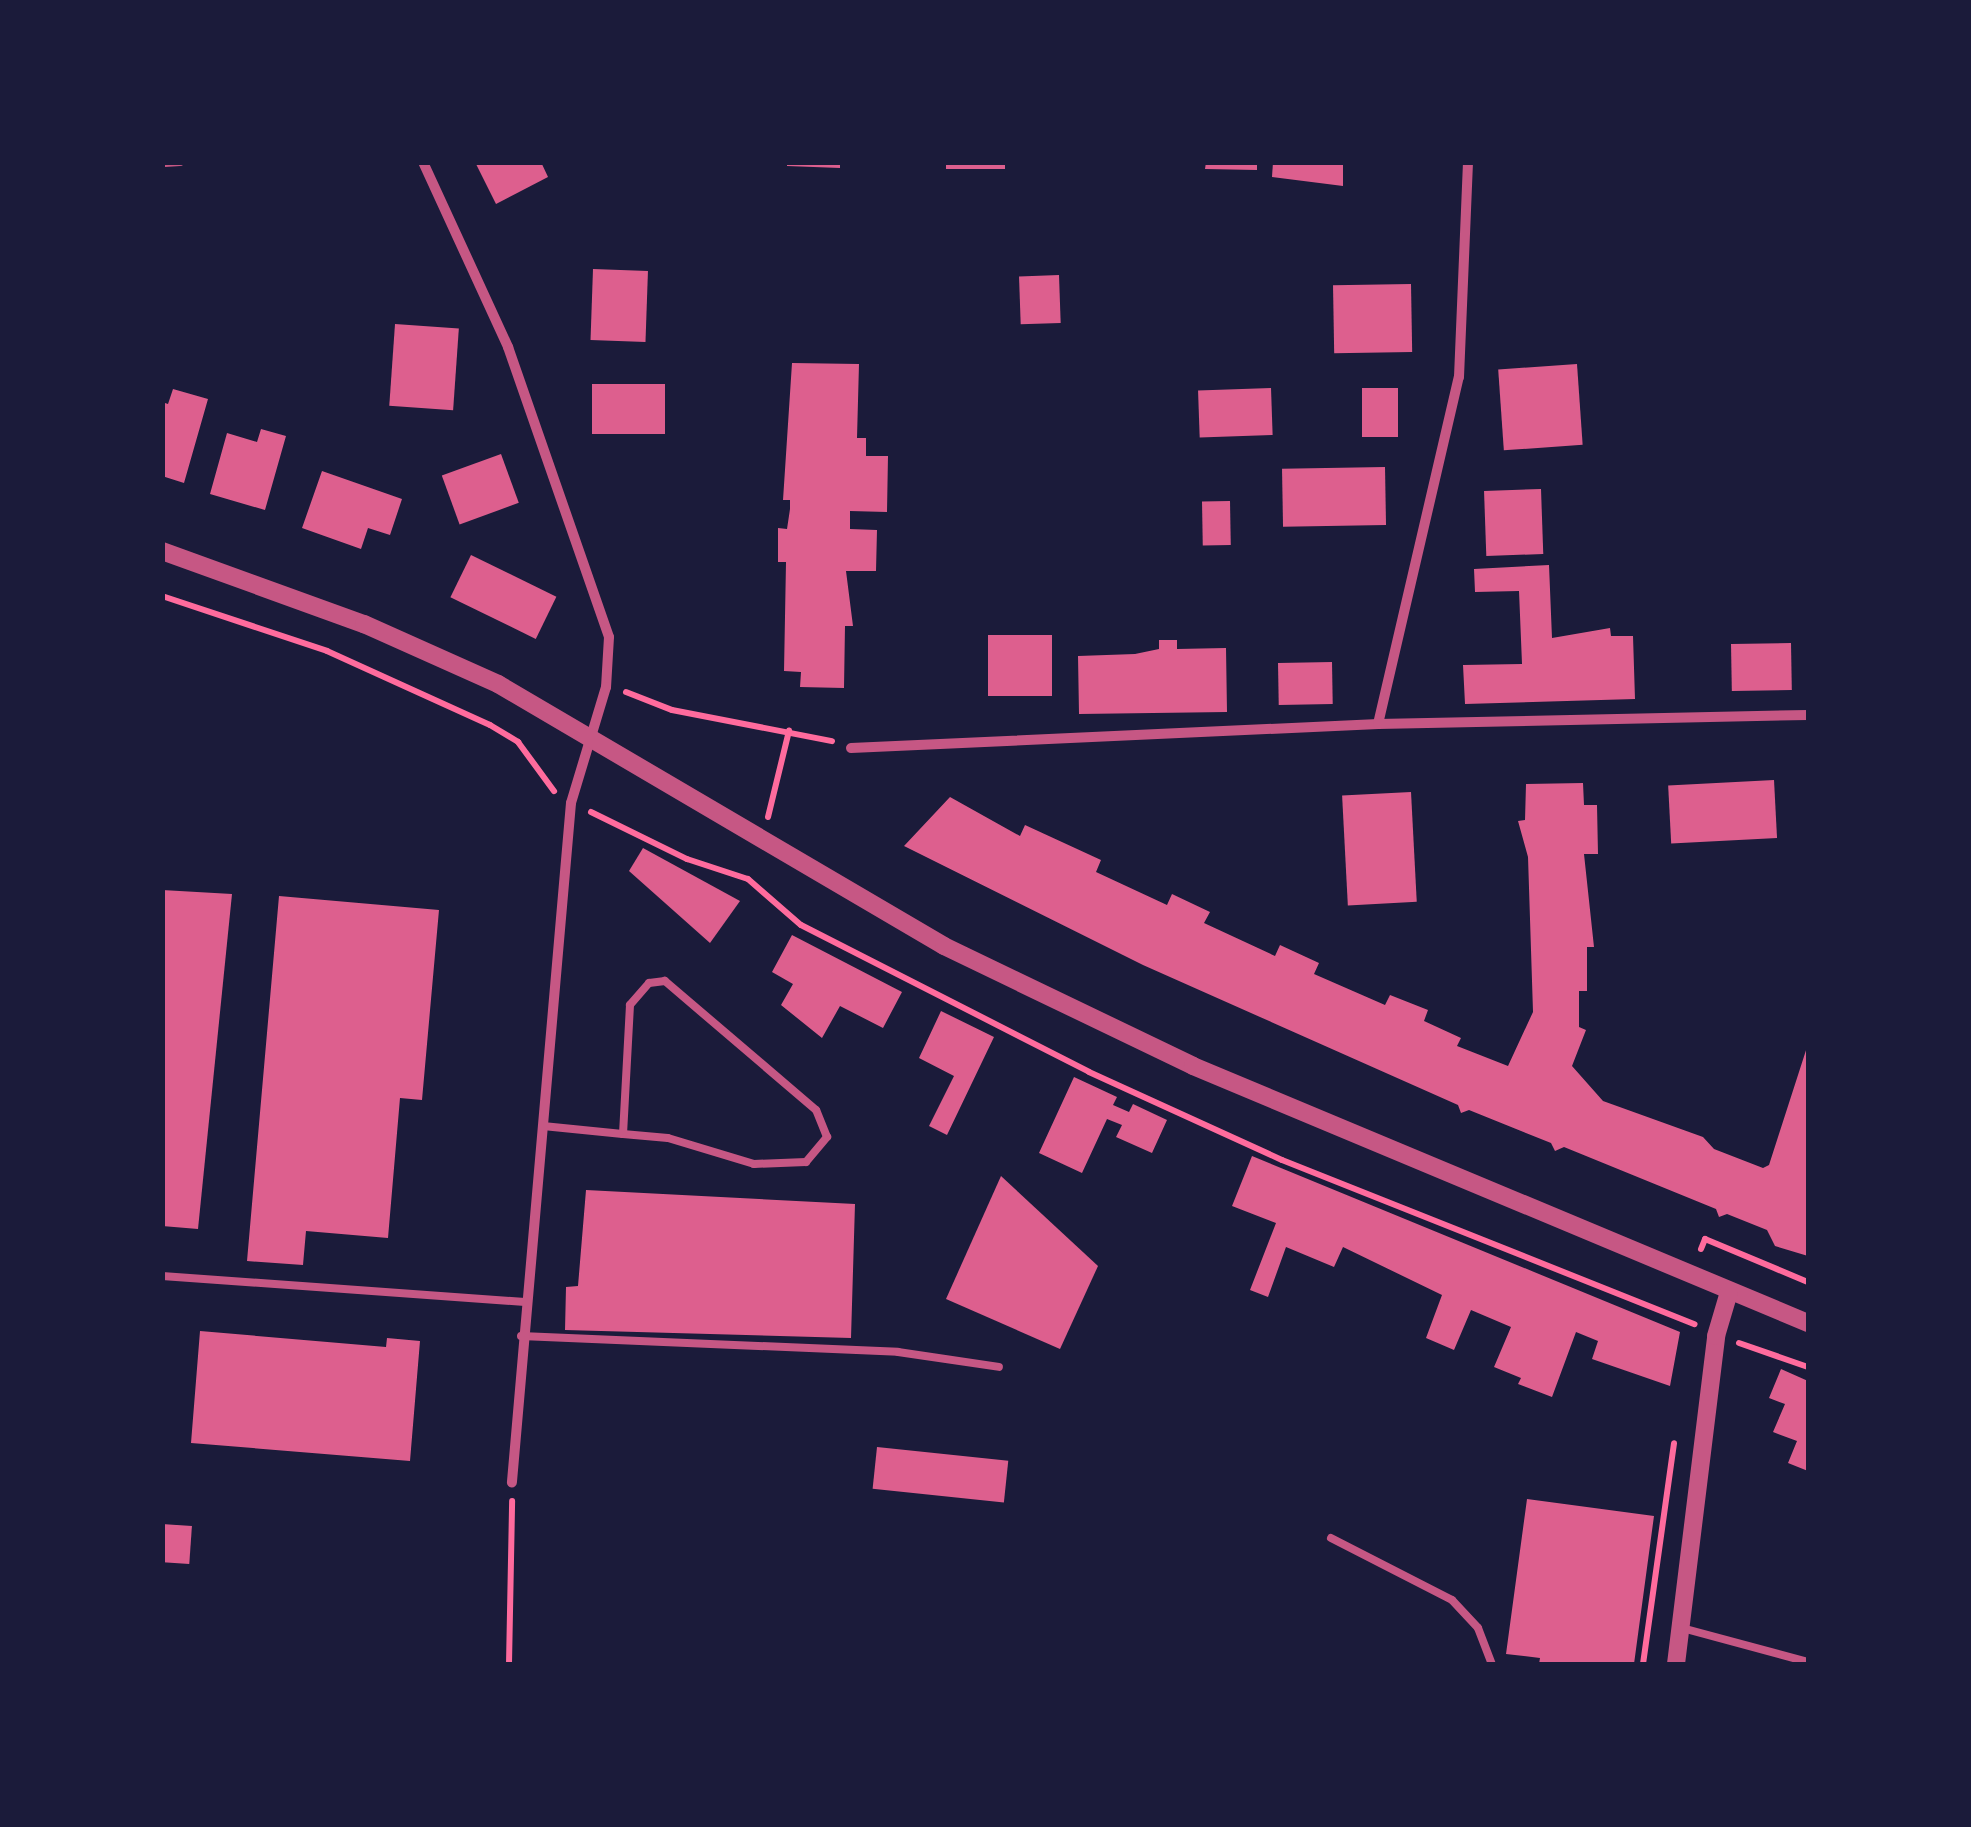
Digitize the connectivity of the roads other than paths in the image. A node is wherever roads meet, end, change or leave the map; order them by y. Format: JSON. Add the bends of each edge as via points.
{"nodes":[{"id":1,"x":180,"y":162,"type":"edge"},
{"id":2,"x":423,"y":162,"type":"edge"},
{"id":3,"x":1468,"y":162,"type":"edge"},
{"id":4,"x":166,"y":163,"type":"edge"},
{"id":5,"x":162,"y":551,"type":"edge"},
{"id":6,"x":1808,"y":716,"type":"edge"},
{"id":7,"x":1378,"y":724,"type":"junction"},
{"id":8,"x":594,"y":736,"type":"junction"},
{"id":9,"x":851,"y":748,"type":"road end"},
{"id":10,"x":544,"y":1126,"type":"junction"},
{"id":11,"x":623,"y":1134,"type":"junction"},
{"id":12,"x":162,"y":1276,"type":"edge"},
{"id":13,"x":1729,"y":1292,"type":"junction"},
{"id":14,"x":525,"y":1302,"type":"junction"},
{"id":15,"x":1808,"y":1323,"type":"edge"},
{"id":16,"x":522,"y":1336,"type":"junction"},
{"id":17,"x":999,"y":1367,"type":"dead end"},
{"id":18,"x":512,"y":1482,"type":"road end"},
{"id":19,"x":1331,"y":1538,"type":"dead end"},
{"id":20,"x":1680,"y":1628,"type":"junction"},
{"id":21,"x":1808,"y":1662,"type":"edge"},
{"id":22,"x":1492,"y":1664,"type":"edge"},
{"id":23,"x":1676,"y":1664,"type":"edge"}],
"edges":[{"from":1,"to":4,"type":"lane"},
{"from":2,"to":8,"type":"street","via":[[508,347],[609,637]]},
{"from":3,"to":7,"type":"street","via":[[1458,377]]},
{"from":5,"to":8,"type":"street","via":[[422,648]]},
{"from":6,"to":7,"type":"street"},
{"from":7,"to":9,"type":"street"},
{"from":8,"to":10,"type":"street","via":[[571,803]]},
{"from":8,"to":13,"type":"street","via":[[944,946],[1193,1066]]},
{"from":10,"to":11,"type":"lane"},
{"from":10,"to":14,"type":"street"},
{"from":11,"to":11,"type":"lane","via":[[630,1005],[648,983],[665,982],[816,1110],[828,1137],[806,1162],[754,1164],[668,1138]]},
{"from":12,"to":14,"type":"lane"},
{"from":13,"to":15,"type":"street"},
{"from":13,"to":20,"type":"street","via":[[1716,1336]]},
{"from":14,"to":16,"type":"street"},
{"from":16,"to":17,"type":"lane","via":[[898,1352]]},
{"from":16,"to":18,"type":"street"},
{"from":19,"to":22,"type":"lane","via":[[1452,1600],[1478,1628]]},
{"from":20,"to":21,"type":"lane"},
{"from":20,"to":23,"type":"street"}]}
